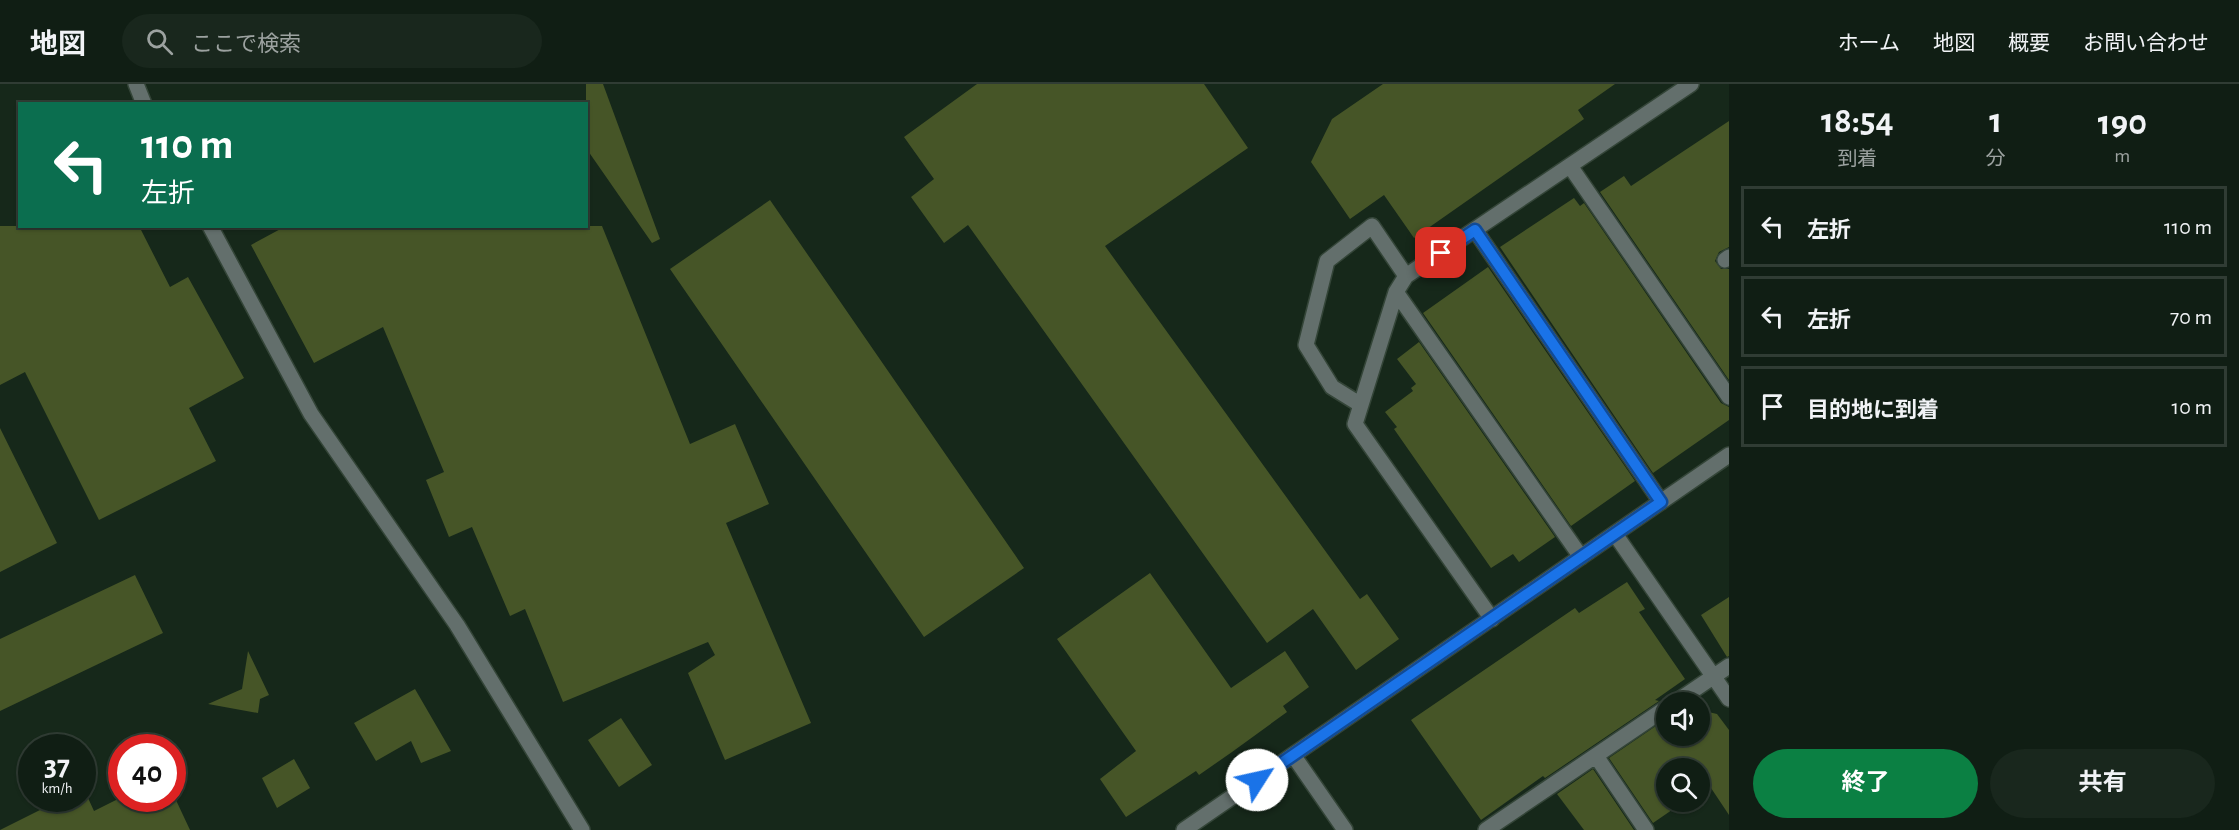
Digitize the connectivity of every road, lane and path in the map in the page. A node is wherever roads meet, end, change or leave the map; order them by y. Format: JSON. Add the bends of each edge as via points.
{"nodes":[{"id":1,"x":136,"y":84,"type":"edge"},
{"id":2,"x":1690,"y":84,"type":"edge"},
{"id":3,"x":143,"y":102,"type":"edge"},
{"id":4,"x":1570,"y":166,"type":"junction"},
{"id":5,"x":211,"y":228,"type":"edge"},
{"id":6,"x":1475,"y":230,"type":"junction"},
{"id":7,"x":1406,"y":276,"type":"junction"},
{"id":8,"x":1396,"y":292,"type":"junction"},
{"id":9,"x":1729,"y":397,"type":"edge"},
{"id":10,"x":1361,"y":405,"type":"junction"},
{"id":11,"x":1729,"y":454,"type":"edge"},
{"id":12,"x":1661,"y":502,"type":"junction"},
{"id":13,"x":1615,"y":534,"type":"junction"},
{"id":14,"x":1581,"y":557,"type":"junction"},
{"id":15,"x":1492,"y":619,"type":"junction"},
{"id":16,"x":1729,"y":666,"type":"edge"},
{"id":17,"x":1713,"y":677,"type":"junction"},
{"id":18,"x":1691,"y":692,"type":"edge"},
{"id":19,"x":1729,"y":699,"type":"edge"},
{"id":20,"x":1656,"y":715,"type":"edge"},
{"id":21,"x":1293,"y":755,"type":"junction"},
{"id":22,"x":1596,"y":756,"type":"junction"},
{"id":23,"x":1502,"y":825,"type":"edge"},
{"id":24,"x":582,"y":830,"type":"edge"},
{"id":25,"x":1184,"y":830,"type":"edge"},
{"id":26,"x":1345,"y":830,"type":"edge"},
{"id":27,"x":1486,"y":830,"type":"edge"},
{"id":28,"x":1646,"y":830,"type":"edge"}],
"edges":[{"from":1,"to":3,"type":"street"},
{"from":2,"to":4,"type":"street"},
{"from":4,"to":6,"type":"street"},
{"from":4,"to":9,"type":"street"},
{"from":5,"to":24,"type":"street","via":[[311,414],[457,625]]},
{"from":6,"to":7,"type":"street"},
{"from":6,"to":12,"type":"street"},
{"from":7,"to":8,"type":"street"},
{"from":7,"to":10,"type":"street","via":[[1372,226],[1327,261],[1306,345],[1332,387]]},
{"from":8,"to":10,"type":"street"},
{"from":8,"to":14,"type":"street"},
{"from":10,"to":15,"type":"street","via":[[1355,424]]},
{"from":11,"to":12,"type":"street"},
{"from":12,"to":13,"type":"street"},
{"from":13,"to":14,"type":"street"},
{"from":13,"to":17,"type":"street"},
{"from":14,"to":15,"type":"street"},
{"from":15,"to":21,"type":"street"},
{"from":16,"to":17,"type":"street"},
{"from":17,"to":18,"type":"street"},
{"from":17,"to":19,"type":"street"},
{"from":20,"to":22,"type":"street"},
{"from":21,"to":25,"type":"street"},
{"from":21,"to":26,"type":"street"},
{"from":22,"to":23,"type":"street"},
{"from":22,"to":28,"type":"street"},
{"from":23,"to":27,"type":"street"}]}
